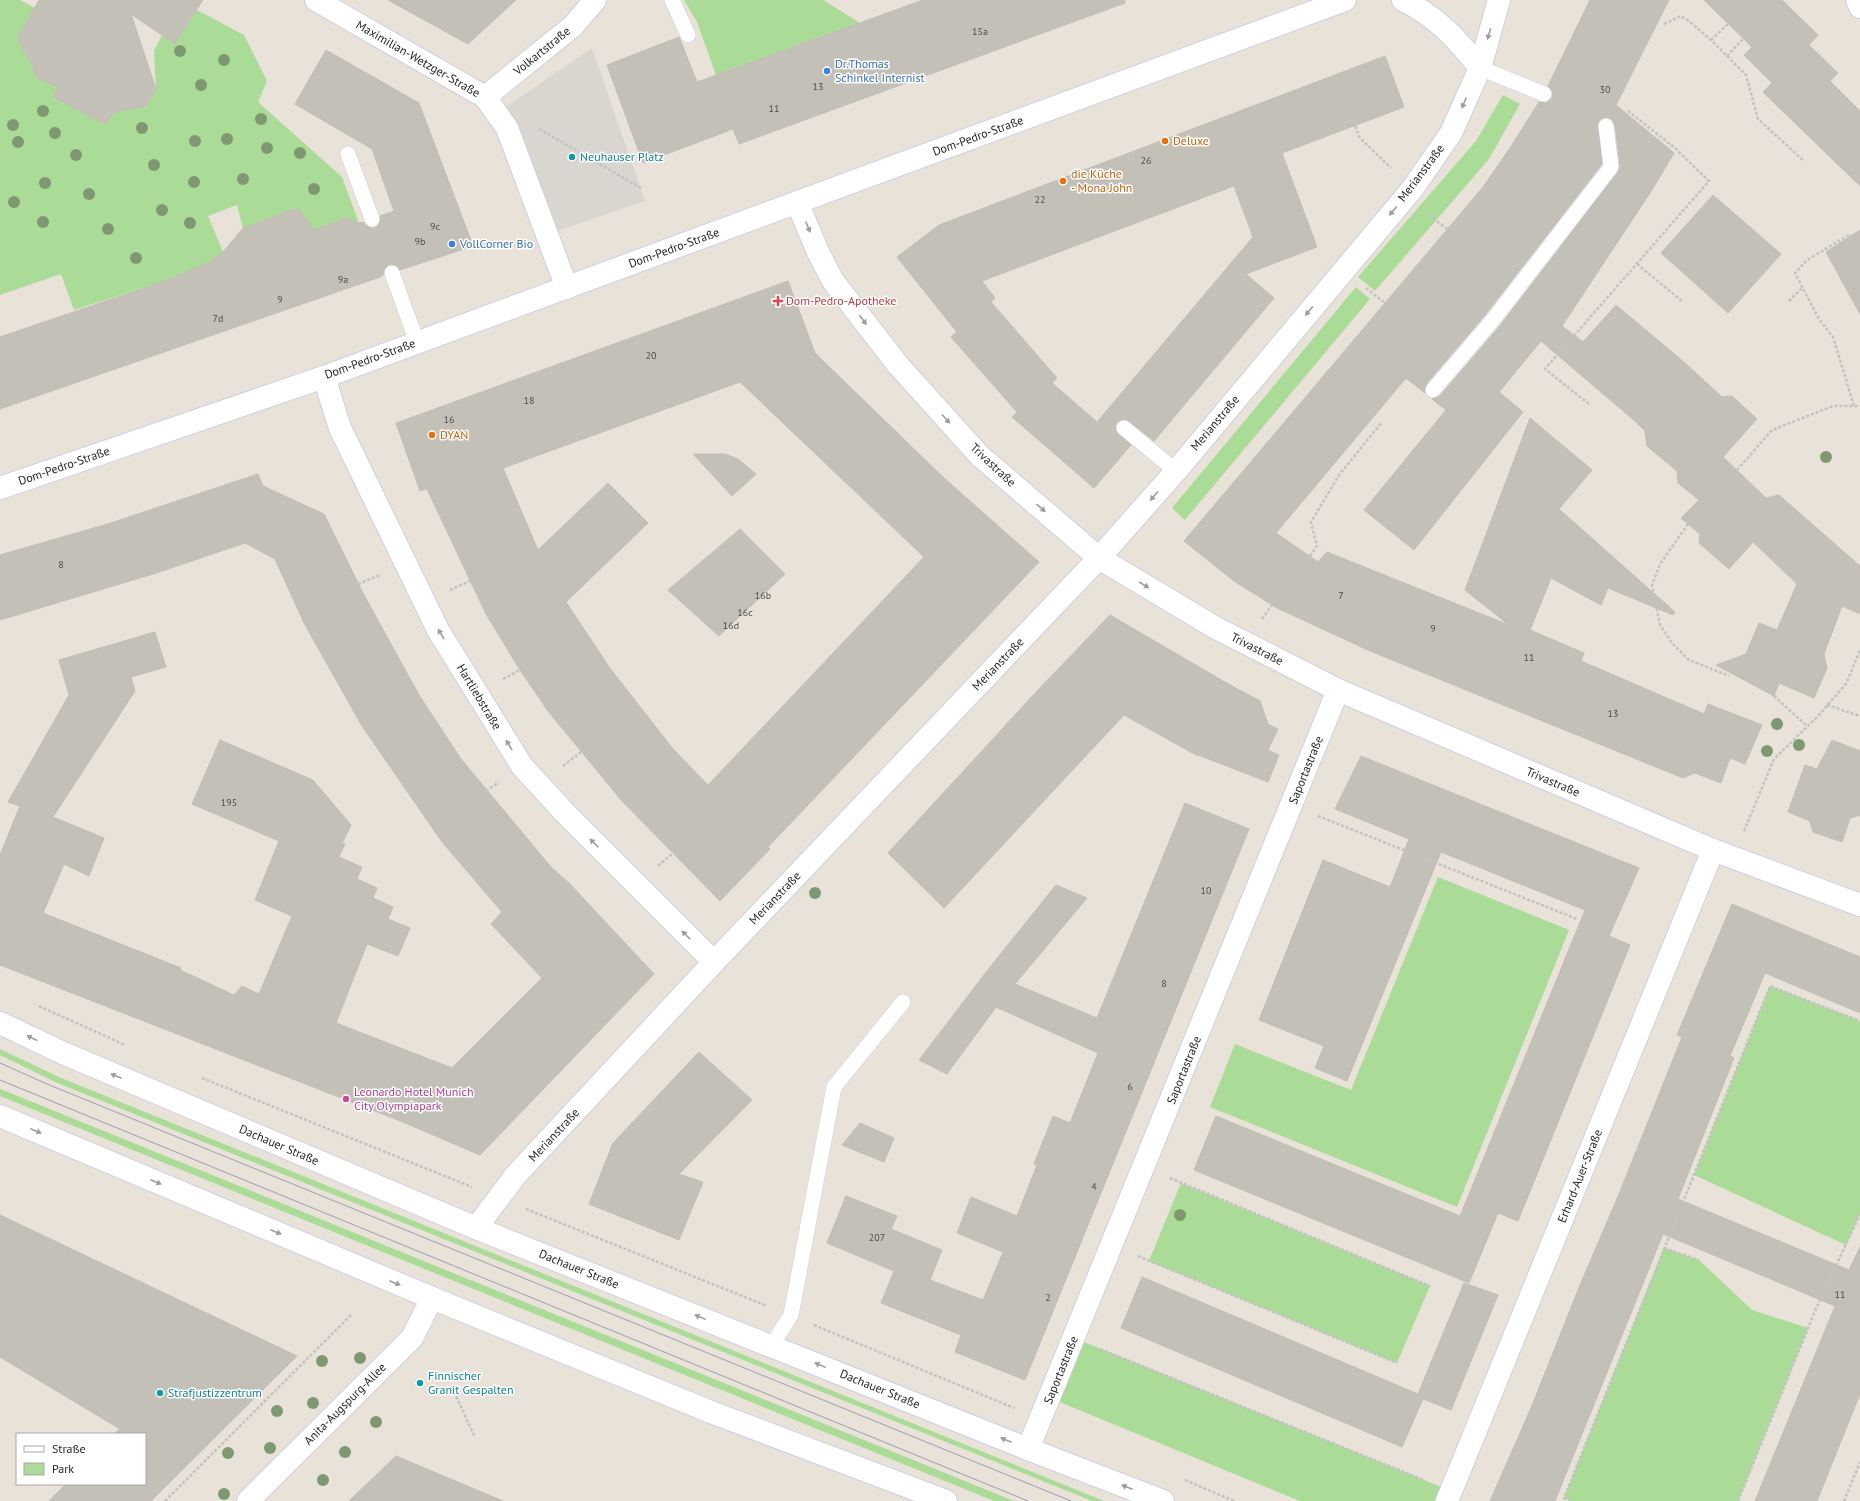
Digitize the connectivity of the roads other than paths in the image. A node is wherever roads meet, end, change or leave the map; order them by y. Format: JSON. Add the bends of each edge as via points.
{"nodes":[{"id":1,"x":316,"y":0,"type":"edge"},
{"id":2,"x":595,"y":0,"type":"edge"},
{"id":3,"x":672,"y":0,"type":"edge"},
{"id":4,"x":1346,"y":0,"type":"edge"},
{"id":5,"x":1403,"y":0,"type":"edge"},
{"id":6,"x":1499,"y":0,"type":"edge"},
{"id":7,"x":1857,"y":0,"type":"edge"},
{"id":8,"x":1860,"y":8,"type":"edge"},
{"id":9,"x":688,"y":35,"type":"dead end"},
{"id":10,"x":1480,"y":68,"type":"junction"},
{"id":11,"x":1544,"y":94,"type":"dead end"},
{"id":12,"x":485,"y":97,"type":"junction"},
{"id":13,"x":1606,"y":126,"type":"dead end"},
{"id":14,"x":348,"y":154,"type":"dead end"},
{"id":15,"x":797,"y":202,"type":"junction"},
{"id":16,"x":372,"y":219,"type":"dead end"},
{"id":17,"x":392,"y":273,"type":"dead end"},
{"id":18,"x":567,"y":288,"type":"junction"},
{"id":19,"x":417,"y":342,"type":"junction"},
{"id":20,"x":324,"y":376,"type":"junction"},
{"id":21,"x":1433,"y":390,"type":"dead end"},
{"id":22,"x":1124,"y":428,"type":"dead end"},
{"id":23,"x":1176,"y":471,"type":"junction"},
{"id":24,"x":0,"y":488,"type":"edge"},
{"id":25,"x":1099,"y":558,"type":"junction"},
{"id":26,"x":1338,"y":690,"type":"junction"},
{"id":27,"x":1713,"y":850,"type":"junction"},
{"id":28,"x":1860,"y":905,"type":"edge"},
{"id":29,"x":714,"y":962,"type":"junction"},
{"id":30,"x":903,"y":1002,"type":"dead end"},
{"id":31,"x":0,"y":1023,"type":"edge"},
{"id":32,"x":0,"y":1116,"type":"edge"},
{"id":33,"x":476,"y":1228,"type":"junction"},
{"id":34,"x":432,"y":1298,"type":"junction"},
{"id":35,"x":772,"y":1346,"type":"junction"},
{"id":36,"x":1028,"y":1449,"type":"junction"},
{"id":37,"x":1449,"y":1496,"type":"edge"},
{"id":38,"x":248,"y":1501,"type":"edge"},
{"id":39,"x":946,"y":1501,"type":"edge"},
{"id":40,"x":1163,"y":1501,"type":"edge"}],
"edges":[{"from":1,"to":12,"type":"street","name":"Maximilian-Wetzger-Straße"},
{"from":2,"to":12,"type":"street","name":"Volkartstraße","via":[[573,26]]},
{"from":3,"to":9,"type":"lane"},
{"from":4,"to":15,"type":"street","name":"Dom-Pedro-Straße"},
{"from":5,"to":10,"type":"street","via":[[1421,9],[1457,39]]},
{"from":6,"to":10,"type":"street","name":"Merianstraße","one_way":true},
{"from":7,"to":8,"type":"street"},
{"from":10,"to":11,"type":"lane"},
{"from":10,"to":23,"type":"street","name":"Merianstraße","one_way":true,"via":[[1451,133],[1413,188]]},
{"from":12,"to":18,"type":"street","name":"Maximilian-Wetzger-Straße","via":[[507,128]]},
{"from":13,"to":21,"type":"lane","via":[[1611,167],[1492,321]]},
{"from":14,"to":16,"type":"lane"},
{"from":15,"to":18,"type":"street","name":"Dom-Pedro-Straße"},
{"from":15,"to":25,"type":"street","name":"Trivastraße","one_way":true,"via":[[833,281],[898,365],[980,456]]},
{"from":17,"to":19,"type":"lane"},
{"from":18,"to":19,"type":"street","name":"Dom-Pedro-Straße"},
{"from":19,"to":20,"type":"street","name":"Dom-Pedro-Straße"},
{"from":20,"to":24,"type":"street","name":"Dom-Pedro-Straße"},
{"from":29,"to":20,"type":"street","name":"Hartliebstraße","one_way":true,"via":[[565,813],[522,766],[438,630],[340,428]]},
{"from":22,"to":23,"type":"lane"},
{"from":23,"to":25,"type":"street","name":"Merianstraße","one_way":true},
{"from":25,"to":26,"type":"street","name":"Trivastraße","one_way":true,"via":[[1216,628]]},
{"from":25,"to":29,"type":"street","name":"Merianstraße"},
{"from":26,"to":27,"type":"street","name":"Trivastraße"},
{"from":26,"to":36,"type":"street","name":"Saportastraße"},
{"from":27,"to":28,"type":"street","name":"Trivastraße"},
{"from":27,"to":37,"type":"street","name":"Erhard-Auer-Straße"},
{"from":29,"to":33,"type":"street","name":"Merianstraße","via":[[515,1176]]},
{"from":30,"to":35,"type":"lane","via":[[834,1087],[791,1315]]},
{"from":33,"to":31,"type":"street","name":"Dachauer Straße","one_way":true,"via":[[63,1054]]},
{"from":32,"to":34,"type":"street","one_way":true},
{"from":35,"to":33,"type":"street","name":"Dachauer Straße","one_way":true},
{"from":34,"to":38,"type":"street","name":"Anita-Augspurg-Allee","via":[[412,1338]]},
{"from":34,"to":39,"type":"street","via":[[711,1412]]},
{"from":36,"to":35,"type":"street","name":"Dachauer Straße","one_way":true},
{"from":40,"to":36,"type":"street","name":"Dachauer Straße","one_way":true}]}
